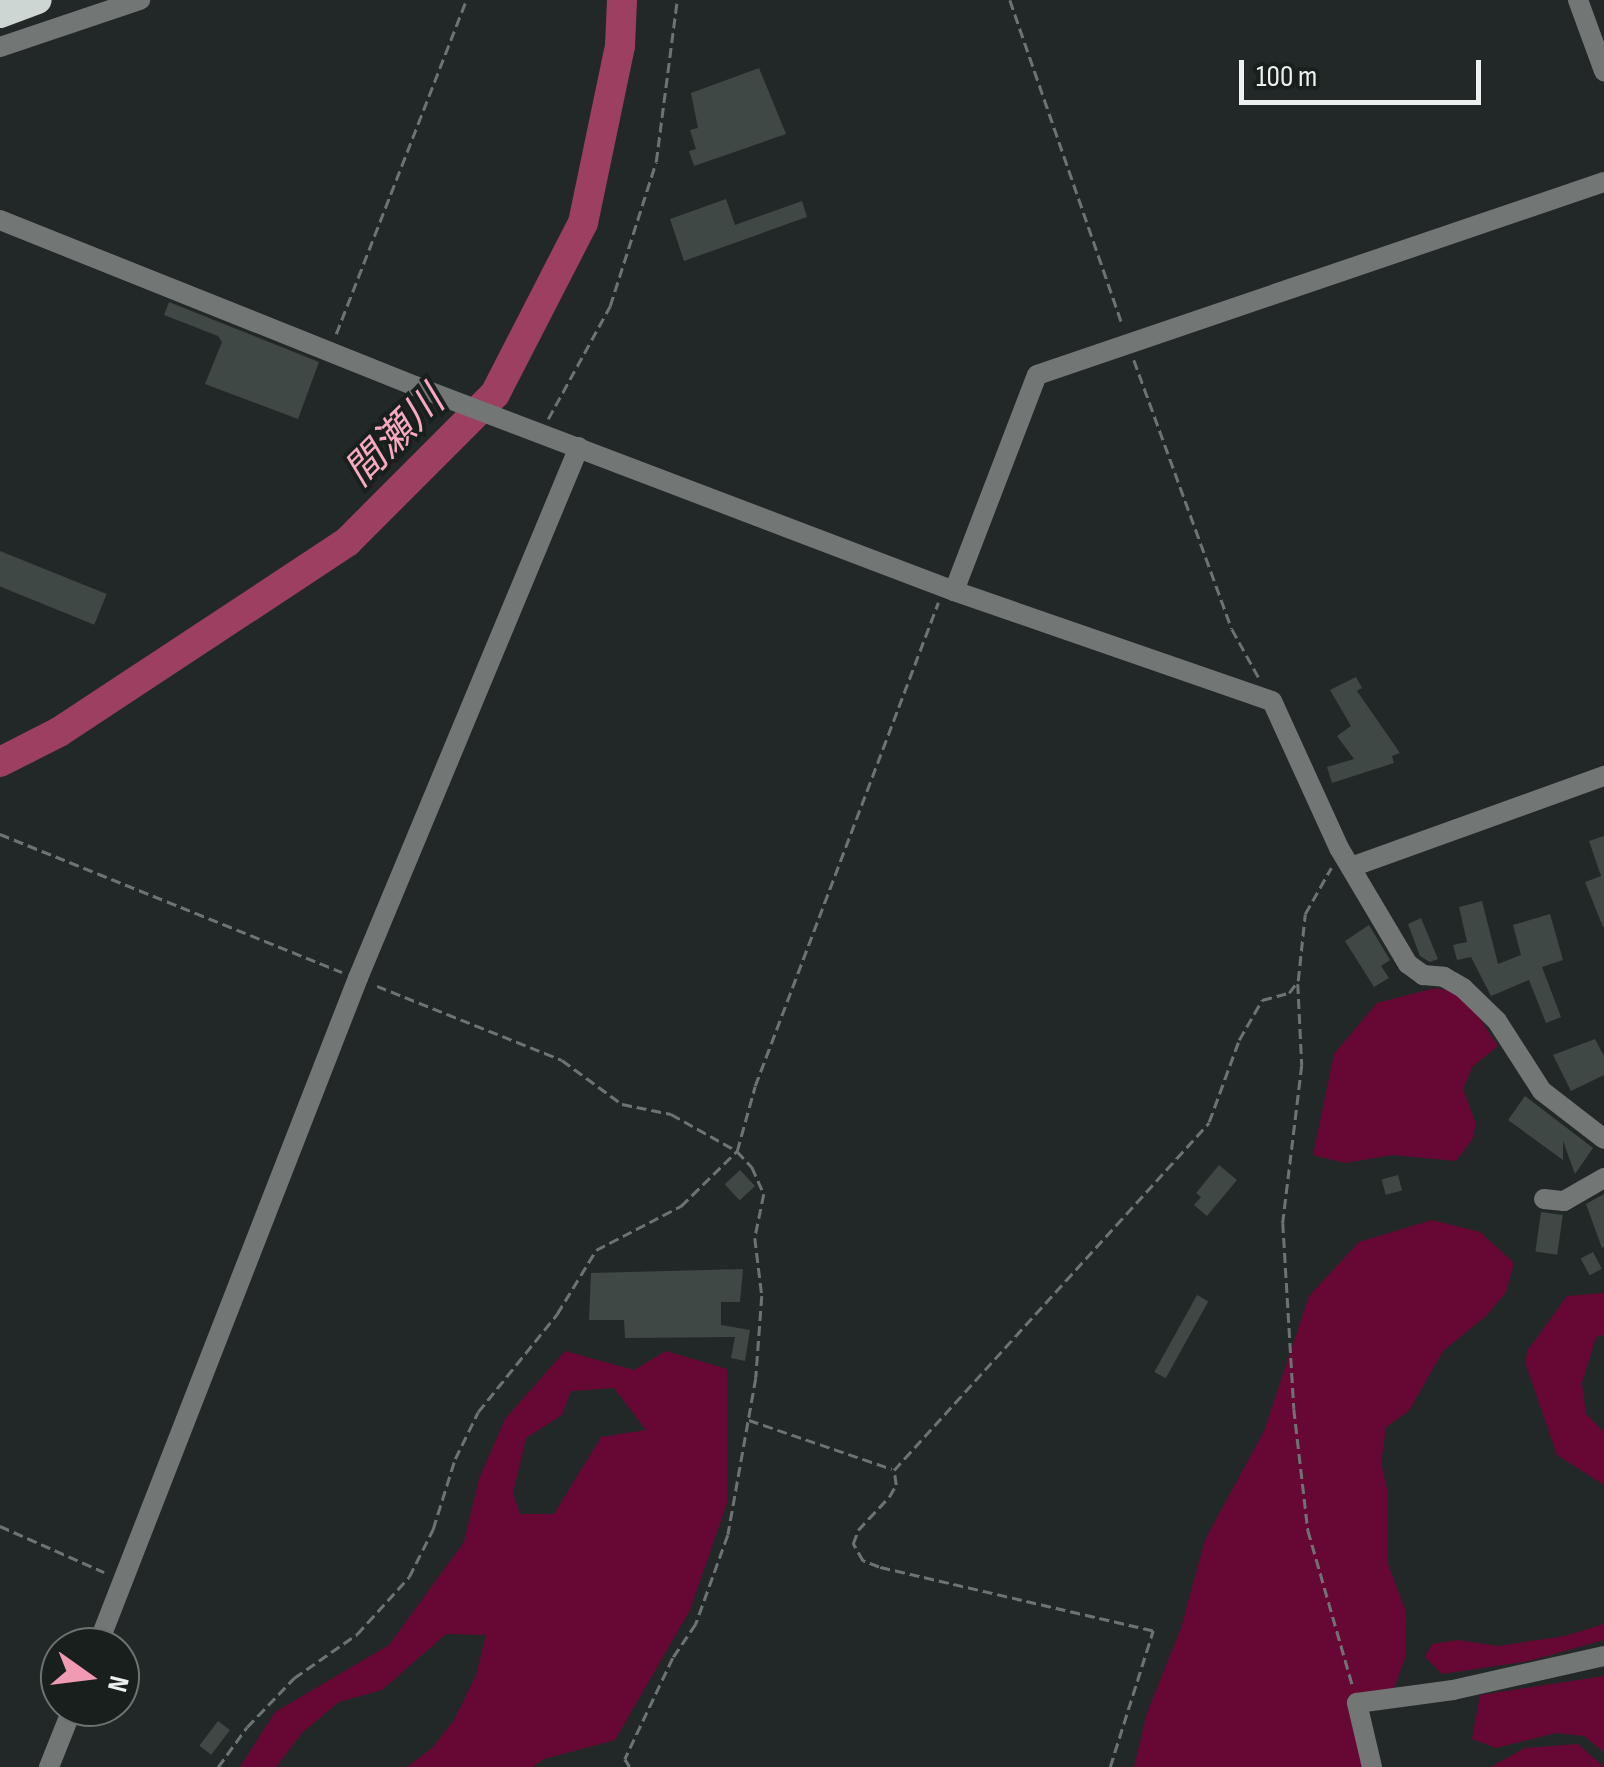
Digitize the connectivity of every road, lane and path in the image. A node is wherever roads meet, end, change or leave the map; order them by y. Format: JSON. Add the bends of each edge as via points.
{"nodes":[{"id":1,"x":38,"y":0,"type":"edge"},
{"id":2,"x":140,"y":0,"type":"edge"},
{"id":3,"x":466,"y":0,"type":"edge"},
{"id":4,"x":677,"y":0,"type":"edge"},
{"id":5,"x":1010,"y":0,"type":"edge"},
{"id":6,"x":1578,"y":0,"type":"edge"},
{"id":7,"x":0,"y":14,"type":"edge"},
{"id":8,"x":0,"y":47,"type":"edge"},
{"id":9,"x":1604,"y":70,"type":"edge"},
{"id":10,"x":1604,"y":182,"type":"edge"},
{"id":11,"x":0,"y":220,"type":"edge"},
{"id":12,"x":1130,"y":345,"type":"junction"},
{"id":13,"x":329,"y":352,"type":"junction"},
{"id":14,"x":540,"y":434,"type":"junction"},
{"id":15,"x":578,"y":448,"type":"junction"},
{"id":16,"x":949,"y":589,"type":"junction"},
{"id":17,"x":1272,"y":701,"type":"junction"},
{"id":18,"x":1604,"y":776,"type":"edge"},
{"id":19,"x":0,"y":834,"type":"edge"},
{"id":20,"x":1340,"y":848,"type":"junction"},
{"id":21,"x":1354,"y":866,"type":"junction"},
{"id":22,"x":358,"y":978,"type":"junction"},
{"id":23,"x":1298,"y":981,"type":"junction"},
{"id":24,"x":1604,"y":1139,"type":"edge"},
{"id":25,"x":737,"y":1151,"type":"junction"},
{"id":26,"x":1604,"y":1178,"type":"edge"},
{"id":27,"x":1544,"y":1198,"type":"dead end"},
{"id":28,"x":749,"y":1420,"type":"junction"},
{"id":29,"x":894,"y":1470,"type":"junction"},
{"id":30,"x":0,"y":1526,"type":"edge"},
{"id":31,"x":124,"y":1581,"type":"junction"},
{"id":32,"x":106,"y":1627,"type":"edge"},
{"id":33,"x":1604,"y":1656,"type":"edge"},
{"id":34,"x":1357,"y":1703,"type":"junction"},
{"id":35,"x":65,"y":1727,"type":"edge"},
{"id":36,"x":49,"y":1767,"type":"edge"},
{"id":37,"x":218,"y":1767,"type":"edge"},
{"id":38,"x":630,"y":1767,"type":"edge"},
{"id":39,"x":1110,"y":1767,"type":"edge"},
{"id":40,"x":1372,"y":1767,"type":"edge"}],
"edges":[{"from":1,"to":7,"type":"highway"},
{"from":2,"to":8,"type":"street"},
{"from":3,"to":13,"type":"path"},
{"from":4,"to":14,"type":"path","via":[[656,162],[610,306]]},
{"from":5,"to":12,"type":"path"},
{"from":6,"to":9,"type":"street"},
{"from":10,"to":12,"type":"street"},
{"from":11,"to":13,"type":"street"},
{"from":12,"to":16,"type":"street","via":[[1037,376]]},
{"from":12,"to":17,"type":"path","via":[[1232,629]]},
{"from":13,"to":14,"type":"street"},
{"from":14,"to":15,"type":"street"},
{"from":15,"to":16,"type":"street"},
{"from":15,"to":22,"type":"street"},
{"from":16,"to":17,"type":"street"},
{"from":16,"to":25,"type":"path","via":[[750,1100]]},
{"from":17,"to":20,"type":"street"},
{"from":18,"to":21,"type":"street"},
{"from":19,"to":22,"type":"path"},
{"from":20,"to":21,"type":"street"},
{"from":20,"to":23,"type":"path","via":[[1305,914]]},
{"from":21,"to":24,"type":"street","via":[[1408,964],[1462,988],[1497,1021],[1542,1090]]},
{"from":22,"to":25,"type":"path","via":[[562,1060],[622,1104],[671,1114]]},
{"from":22,"to":31,"type":"street"},
{"from":23,"to":29,"type":"path","via":[[1288,993],[1262,1000],[1208,1122]]},
{"from":23,"to":34,"type":"path","via":[[1302,1065],[1283,1223],[1294,1409],[1308,1530]]},
{"from":25,"to":28,"type":"path","via":[[764,1194],[755,1238],[762,1296]]},
{"from":25,"to":37,"type":"path","via":[[681,1206],[596,1250],[557,1314],[478,1412],[409,1578],[357,1634],[294,1678]]},
{"from":26,"to":27,"type":"street","via":[[1564,1201]]},
{"from":28,"to":29,"type":"path"},
{"from":28,"to":38,"type":"path","via":[[712,1586],[625,1759]]},
{"from":29,"to":39,"type":"path","via":[[890,1497],[852,1544],[863,1561],[1152,1631]]},
{"from":30,"to":31,"type":"path"},
{"from":31,"to":32,"type":"street"},
{"from":33,"to":34,"type":"street","via":[[1453,1690]]},
{"from":34,"to":40,"type":"street"},
{"from":35,"to":36,"type":"street"}]}
